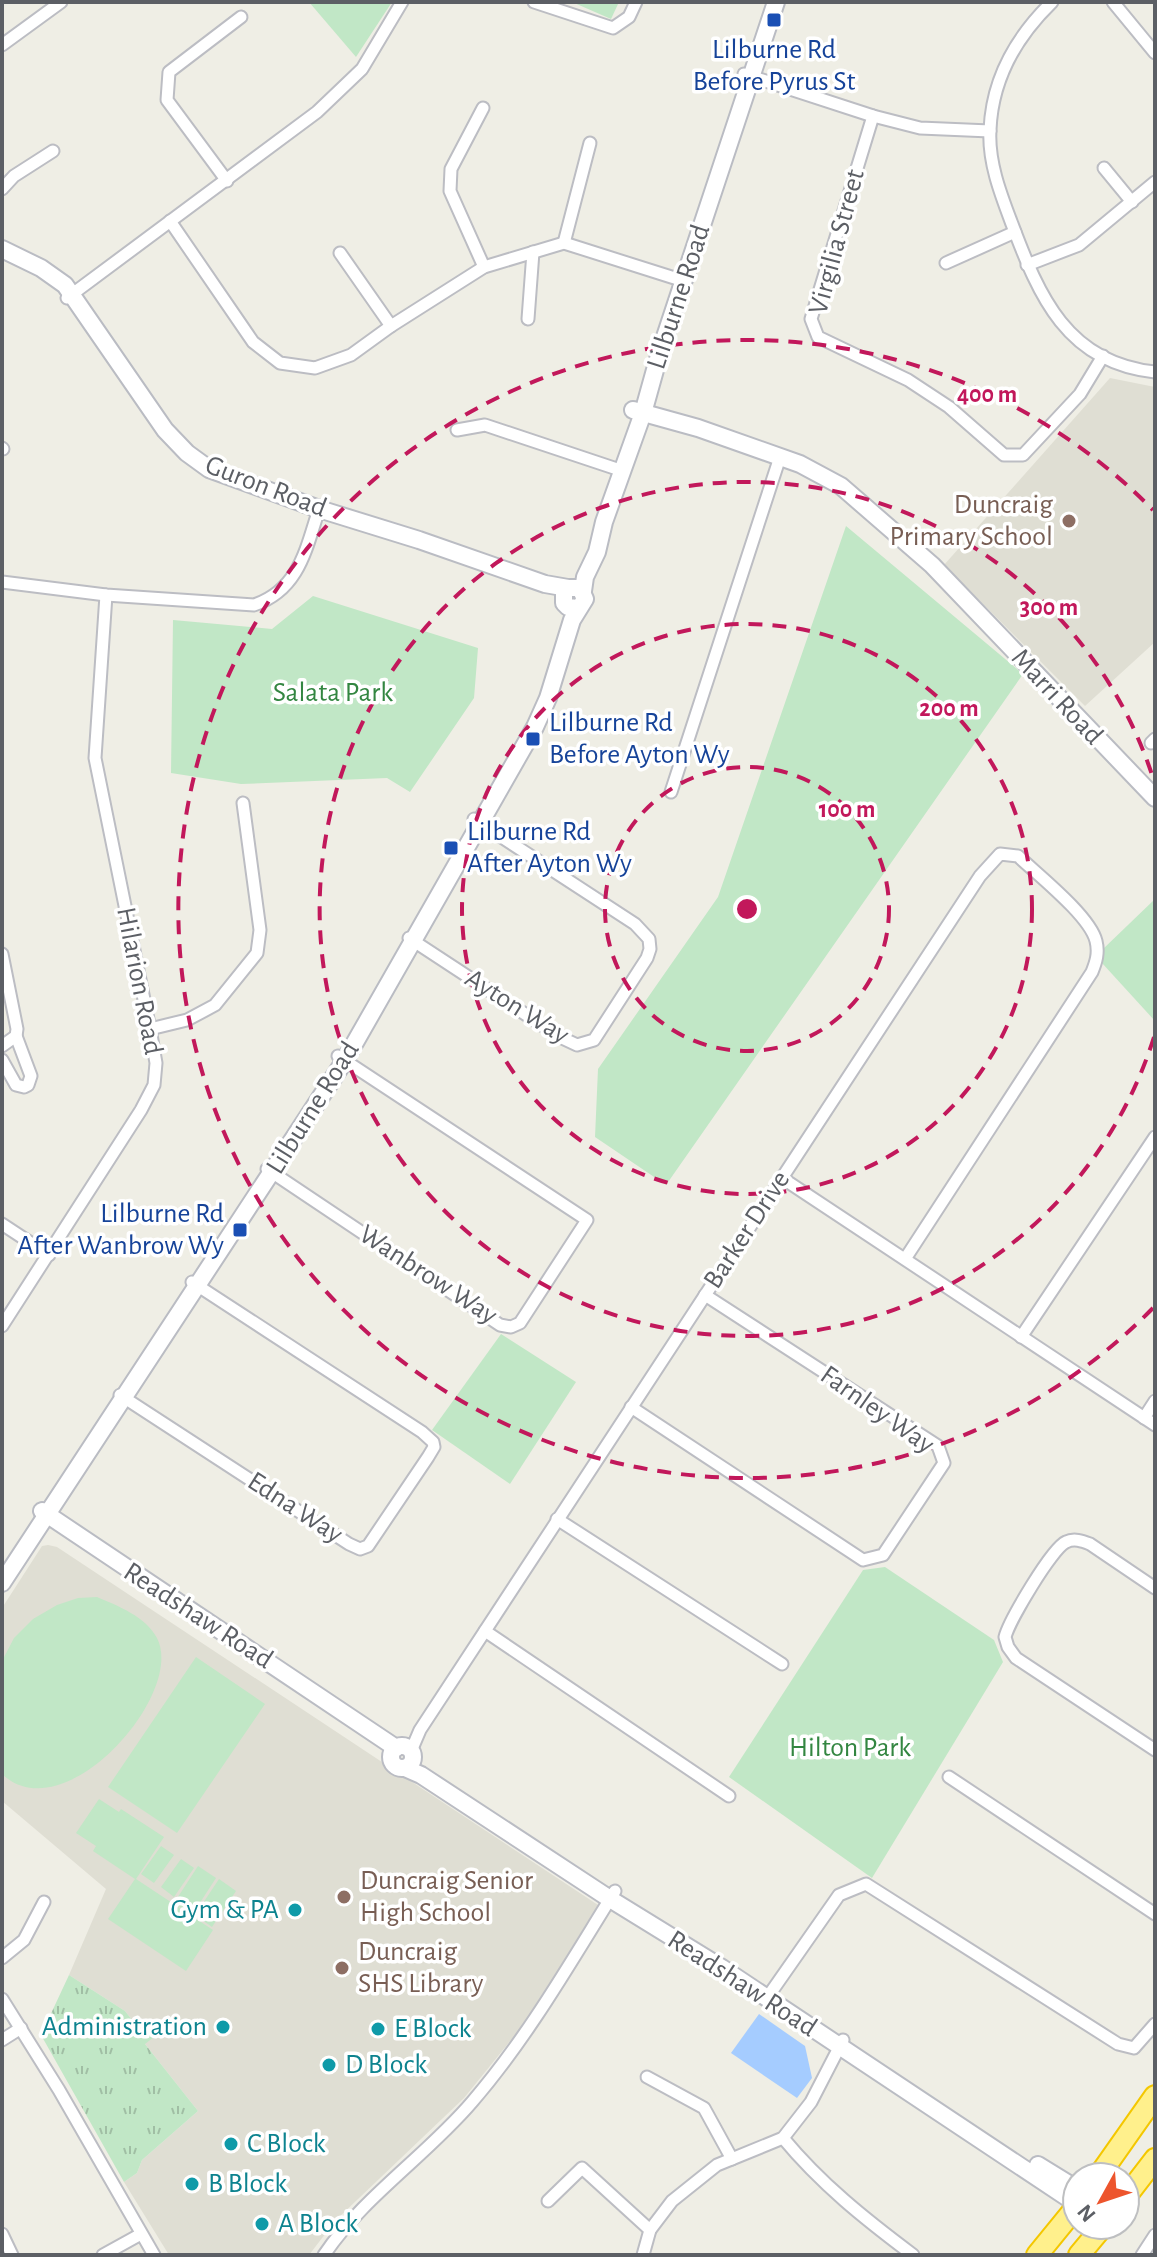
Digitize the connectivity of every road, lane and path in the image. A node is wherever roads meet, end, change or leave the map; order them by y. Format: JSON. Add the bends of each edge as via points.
{"nodes":[{"id":1,"x":61,"y":2,"type":"edge"},
{"id":2,"x":402,"y":2,"type":"edge"},
{"id":3,"x":534,"y":2,"type":"edge"},
{"id":4,"x":636,"y":2,"type":"edge"},
{"id":5,"x":768,"y":2,"type":"edge"},
{"id":6,"x":776,"y":2,"type":"edge"},
{"id":7,"x":1052,"y":2,"type":"edge"},
{"id":8,"x":1113,"y":2,"type":"edge"},
{"id":9,"x":241,"y":17,"type":"dead end"},
{"id":10,"x":2,"y":45,"type":"edge"},
{"id":11,"x":1155,"y":53,"type":"edge"},
{"id":12,"x":748,"y":75,"type":"junction"},
{"id":13,"x":483,"y":108,"type":"dead end"},
{"id":14,"x":873,"y":116,"type":"junction"},
{"id":15,"x":990,"y":131,"type":"junction"},
{"id":16,"x":590,"y":143,"type":"dead end"},
{"id":17,"x":53,"y":151,"type":"dead end"},
{"id":18,"x":1104,"y":168,"type":"dead end"},
{"id":19,"x":227,"y":181,"type":"junction"},
{"id":20,"x":1155,"y":182,"type":"edge"},
{"id":21,"x":2,"y":189,"type":"edge"},
{"id":22,"x":1132,"y":202,"type":"junction"},
{"id":23,"x":170,"y":221,"type":"junction"},
{"id":24,"x":1015,"y":232,"type":"junction"},
{"id":25,"x":564,"y":243,"type":"junction"},
{"id":26,"x":2,"y":249,"type":"edge"},
{"id":27,"x":533,"y":252,"type":"junction"},
{"id":28,"x":340,"y":253,"type":"dead end"},
{"id":29,"x":2,"y":259,"type":"edge"},
{"id":30,"x":946,"y":263,"type":"dead end"},
{"id":31,"x":1027,"y":265,"type":"junction"},
{"id":32,"x":484,"y":267,"type":"junction"},
{"id":33,"x":680,"y":280,"type":"junction"},
{"id":34,"x":69,"y":296,"type":"junction"},
{"id":35,"x":528,"y":319,"type":"dead end"},
{"id":36,"x":391,"y":326,"type":"junction"},
{"id":37,"x":1103,"y":356,"type":"junction"},
{"id":38,"x":1155,"y":372,"type":"edge"},
{"id":39,"x":638,"y":411,"type":"junction"},
{"id":40,"x":457,"y":430,"type":"dead end"},
{"id":41,"x":780,"y":457,"type":"junction"},
{"id":42,"x":619,"y":469,"type":"junction"},
{"id":43,"x":318,"y":513,"type":"junction"},
{"id":44,"x":2,"y":582,"type":"edge"},
{"id":45,"x":106,"y":595,"type":"junction"},
{"id":46,"x":571,"y":596,"type":"junction"},
{"id":47,"x":671,"y":792,"type":"dead end"},
{"id":48,"x":1155,"y":798,"type":"edge"},
{"id":49,"x":243,"y":803,"type":"dead end"},
{"id":50,"x":477,"y":821,"type":"junction"},
{"id":51,"x":410,"y":939,"type":"junction"},
{"id":52,"x":2,"y":954,"type":"edge"},
{"id":53,"x":150,"y":1029,"type":"junction"},
{"id":54,"x":16,"y":1036,"type":"junction"},
{"id":55,"x":2,"y":1046,"type":"edge"},
{"id":56,"x":341,"y":1058,"type":"junction"},
{"id":57,"x":2,"y":1060,"type":"edge"},
{"id":58,"x":1155,"y":1137,"type":"edge"},
{"id":59,"x":269,"y":1171,"type":"junction"},
{"id":60,"x":782,"y":1178,"type":"junction"},
{"id":61,"x":2,"y":1224,"type":"edge"},
{"id":62,"x":49,"y":1255,"type":"junction"},
{"id":63,"x":905,"y":1259,"type":"junction"},
{"id":64,"x":195,"y":1284,"type":"junction"},
{"id":65,"x":705,"y":1295,"type":"junction"},
{"id":66,"x":2,"y":1326,"type":"edge"},
{"id":67,"x":1021,"y":1337,"type":"junction"},
{"id":68,"x":122,"y":1396,"type":"junction"},
{"id":69,"x":1155,"y":1401,"type":"edge"},
{"id":70,"x":631,"y":1407,"type":"junction"},
{"id":71,"x":1150,"y":1421,"type":"edge"},
{"id":72,"x":41,"y":1517,"type":"junction"},
{"id":73,"x":557,"y":1519,"type":"junction"},
{"id":74,"x":2,"y":1566,"type":"edge"},
{"id":75,"x":2,"y":1583,"type":"edge"},
{"id":76,"x":1155,"y":1588,"type":"edge"},
{"id":77,"x":485,"y":1631,"type":"junction"},
{"id":78,"x":782,"y":1664,"type":"dead end"},
{"id":79,"x":1155,"y":1750,"type":"edge"},
{"id":80,"x":403,"y":1755,"type":"junction"},
{"id":81,"x":949,"y":1777,"type":"dead end"},
{"id":82,"x":729,"y":1796,"type":"dead end"},
{"id":83,"x":613,"y":1895,"type":"junction"},
{"id":84,"x":44,"y":1902,"type":"dead end"},
{"id":85,"x":1155,"y":1914,"type":"edge"},
{"id":86,"x":2,"y":1958,"type":"edge"},
{"id":87,"x":769,"y":1995,"type":"junction"},
{"id":88,"x":2,"y":1999,"type":"edge"},
{"id":89,"x":1155,"y":2024,"type":"edge"},
{"id":90,"x":21,"y":2028,"type":"junction"},
{"id":91,"x":2,"y":2040,"type":"edge"},
{"id":92,"x":841,"y":2043,"type":"junction"},
{"id":93,"x":647,"y":2077,"type":"dead end"},
{"id":94,"x":1155,"y":2096,"type":"edge"},
{"id":95,"x":783,"y":2138,"type":"junction"},
{"id":96,"x":732,"y":2159,"type":"junction"},
{"id":97,"x":1155,"y":2159,"type":"edge"},
{"id":98,"x":1109,"y":2161,"type":"edge"},
{"id":99,"x":1141,"y":2177,"type":"edge"},
{"id":100,"x":1061,"y":2179,"type":"edge"},
{"id":101,"x":1061,"y":2194,"type":"edge"},
{"id":102,"x":548,"y":2201,"type":"dead end"},
{"id":103,"x":1061,"y":2225,"type":"edge"},
{"id":104,"x":650,"y":2230,"type":"junction"},
{"id":105,"x":2,"y":2234,"type":"edge"},
{"id":106,"x":141,"y":2234,"type":"junction"},
{"id":107,"x":1155,"y":2235,"type":"edge"},
{"id":108,"x":12,"y":2255,"type":"edge"},
{"id":109,"x":103,"y":2255,"type":"edge"},
{"id":110,"x":154,"y":2255,"type":"edge"},
{"id":111,"x":324,"y":2255,"type":"edge"},
{"id":112,"x":643,"y":2255,"type":"edge"},
{"id":113,"x":913,"y":2255,"type":"edge"},
{"id":114,"x":1037,"y":2255,"type":"edge"},
{"id":115,"x":1142,"y":2255,"type":"edge"}],
"edges":[{"from":1,"to":10,"type":"street"},
{"from":2,"to":19,"type":"street","via":[[362,69],[317,112]]},
{"from":3,"to":4,"type":"street","via":[[613,28],[629,17]]},
{"from":5,"to":12,"type":"street","name":"Lilburne Road"},
{"from":6,"to":12,"type":"street","name":"Lilburne Road"},
{"from":7,"to":15,"type":"street","via":[[1013,46]]},
{"from":8,"to":11,"type":"street"},
{"from":9,"to":19,"type":"street","via":[[169,72],[167,100]]},
{"from":12,"to":14,"type":"street"},
{"from":12,"to":33,"type":"street","name":"Lilburne Road"},
{"from":13,"to":32,"type":"street","via":[[451,169],[450,191]]},
{"from":14,"to":15,"type":"street","via":[[920,128]]},
{"from":14,"to":37,"type":"street","name":"Virgilia Street","via":[[811,319],[818,337],[918,386],[1004,455],[1023,455],[1080,394]]},
{"from":15,"to":24,"type":"street","via":[[997,183]]},
{"from":16,"to":25,"type":"street"},
{"from":17,"to":21,"type":"street"},
{"from":18,"to":22,"type":"street"},
{"from":19,"to":23,"type":"street"},
{"from":20,"to":22,"type":"street"},
{"from":22,"to":31,"type":"street","via":[[1079,245]]},
{"from":23,"to":34,"type":"street"},
{"from":23,"to":36,"type":"street","via":[[253,342],[280,363],[315,368],[351,355]]},
{"from":24,"to":30,"type":"street"},
{"from":24,"to":31,"type":"street"},
{"from":25,"to":27,"type":"street"},
{"from":25,"to":33,"type":"street"},
{"from":26,"to":34,"type":"street","name":"Guron Road","via":[[50,273]]},
{"from":27,"to":32,"type":"street"},
{"from":27,"to":35,"type":"street"},
{"from":28,"to":36,"type":"street"},
{"from":29,"to":34,"type":"street","name":"Guron Road"},
{"from":31,"to":37,"type":"street","via":[[1051,311]]},
{"from":32,"to":36,"type":"street"},
{"from":33,"to":39,"type":"street","name":"Lilburne Road"},
{"from":34,"to":43,"type":"street","name":"Guron Road","via":[[141,412],[178,457],[217,483]]},
{"from":37,"to":38,"type":"street"},
{"from":39,"to":41,"type":"street","name":"Marri Road"},
{"from":39,"to":42,"type":"street","name":"Lilburne Road"},
{"from":40,"to":42,"type":"street","via":[[485,425]]},
{"from":41,"to":47,"type":"street"},
{"from":41,"to":48,"type":"street","name":"Marri Road","via":[[841,486],[921,555]]},
{"from":42,"to":46,"type":"street","name":"Lilburne Road"},
{"from":43,"to":45,"type":"street","via":[[289,585],[262,603]]},
{"from":43,"to":46,"type":"street","name":"Guron Road"},
{"from":44,"to":45,"type":"street"},
{"from":45,"to":53,"type":"street","name":"Hilarion Road","via":[[95,758]]},
{"from":46,"to":50,"type":"street","name":"Lilburne Road","via":[[541,715]]},
{"from":49,"to":53,"type":"street","via":[[260,930],[257,953],[215,1005],[187,1020]]},
{"from":50,"to":51,"type":"street","name":"Lilburne Road"},
{"from":50,"to":51,"type":"street","name":"Ayton Way","via":[[635,924],[649,939],[642,967],[594,1040],[577,1045]]},
{"from":51,"to":56,"type":"street","name":"Lilburne Road"},
{"from":52,"to":54,"type":"street"},
{"from":53,"to":62,"type":"street","name":"Hilarion Road","via":[[154,1085]]},
{"from":54,"to":55,"type":"street"},
{"from":54,"to":57,"type":"street","via":[[31,1076],[28,1085],[16,1085]]},
{"from":56,"to":59,"type":"street","name":"Lilburne Road"},
{"from":56,"to":59,"type":"street","name":"Wanbrow Way","via":[[587,1220],[520,1323],[511,1327],[500,1325]]},
{"from":58,"to":67,"type":"street"},
{"from":59,"to":64,"type":"street","name":"Lilburne Road"},
{"from":60,"to":63,"type":"street"},
{"from":60,"to":63,"type":"street","name":"Barker Drive","via":[[980,876],[1000,854],[1018,856],[1085,921],[1098,949],[1092,972]]},
{"from":60,"to":65,"type":"street","name":"Barker Drive"},
{"from":61,"to":62,"type":"street"},
{"from":62,"to":66,"type":"street","name":"Hilarion Road"},
{"from":63,"to":67,"type":"street"},
{"from":64,"to":68,"type":"street","name":"Lilburne Road"},
{"from":64,"to":68,"type":"street","name":"Edna Way","via":[[422,1432],[433,1442],[428,1457],[368,1546],[360,1549]]},
{"from":65,"to":70,"type":"street","name":"Barker Drive"},
{"from":65,"to":70,"type":"street","name":"Farnley Way","via":[[938,1446],[944,1463],[883,1555],[863,1560]]},
{"from":67,"to":71,"type":"street"},
{"from":68,"to":72,"type":"street","name":"Lilburne Road"},
{"from":69,"to":71,"type":"street"},
{"from":70,"to":73,"type":"street","name":"Barker Drive"},
{"from":72,"to":74,"type":"street","name":"Lilburne Road"},
{"from":72,"to":75,"type":"street","name":"Lilburne Road"},
{"from":72,"to":80,"type":"street","name":"Readshaw Road"},
{"from":73,"to":77,"type":"street","name":"Barker Drive"},
{"from":73,"to":78,"type":"street"},
{"from":76,"to":79,"type":"street","via":[[1090,1544],[1067,1541],[1030,1589],[1005,1637],[1016,1658]]},
{"from":77,"to":80,"type":"street","name":"Barker Drive"},
{"from":77,"to":82,"type":"street"},
{"from":80,"to":83,"type":"street","name":"Readshaw Road","via":[[418,1759]]},
{"from":81,"to":85,"type":"street"},
{"from":83,"to":87,"type":"street","name":"Readshaw Road"},
{"from":83,"to":111,"type":"street","via":[[540,2013],[479,2093]]},
{"from":84,"to":86,"type":"street","via":[[24,1940]]},
{"from":87,"to":89,"type":"street","via":[[839,1895],[866,1884],[1118,2044],[1134,2048]]},
{"from":87,"to":92,"type":"street","name":"Readshaw Road"},
{"from":88,"to":90,"type":"street"},
{"from":90,"to":91,"type":"street"},
{"from":90,"to":106,"type":"street"},
{"from":92,"to":95,"type":"street","via":[[811,2102]]},
{"from":92,"to":100,"type":"street","name":"Readshaw Road"},
{"from":92,"to":101,"type":"street","name":"Readshaw Road"},
{"from":93,"to":96,"type":"street","via":[[704,2108]]},
{"from":94,"to":98,"type":"highway"},
{"from":95,"to":96,"type":"street"},
{"from":95,"to":113,"type":"street","via":[[833,2192]]},
{"from":96,"to":104,"type":"street","via":[[672,2201]]},
{"from":97,"to":99,"type":"highway"},
{"from":102,"to":104,"type":"street","via":[[582,2168]]},
{"from":103,"to":114,"type":"highway"},
{"from":104,"to":112,"type":"street"},
{"from":105,"to":108,"type":"street"},
{"from":106,"to":109,"type":"street"},
{"from":106,"to":110,"type":"street"},
{"from":107,"to":115,"type":"street"}]}
